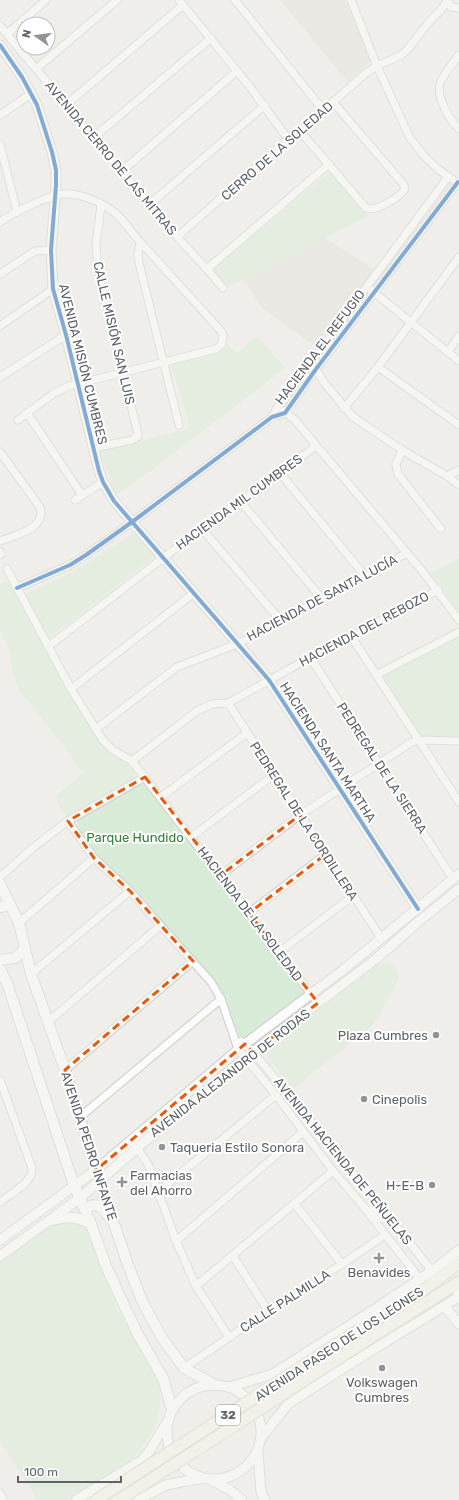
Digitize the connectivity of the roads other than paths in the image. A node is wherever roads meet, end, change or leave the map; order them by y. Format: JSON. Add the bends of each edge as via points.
{"nodes":[{"id":1,"x":46,"y":0,"type":"edge"},
{"id":2,"x":117,"y":0,"type":"edge"},
{"id":3,"x":235,"y":0,"type":"edge"},
{"id":4,"x":351,"y":0,"type":"edge"},
{"id":5,"x":447,"y":1,"type":"edge"},
{"id":6,"x":181,"y":2,"type":"edge"},
{"id":7,"x":459,"y":8,"type":"edge"},
{"id":8,"x":0,"y":26,"type":"edge"},
{"id":9,"x":7,"y":34,"type":"junction"},
{"id":10,"x":211,"y":38,"type":"junction"},
{"id":11,"x":0,"y":45,"type":"edge"},
{"id":12,"x":459,"y":55,"type":"edge"},
{"id":13,"x":377,"y":66,"type":"junction"},
{"id":14,"x":36,"y":69,"type":"junction"},
{"id":15,"x":237,"y":71,"type":"junction"},
{"id":16,"x":31,"y":94,"type":"junction"},
{"id":17,"x":333,"y":102,"type":"junction"},
{"id":18,"x":66,"y":105,"type":"junction"},
{"id":19,"x":265,"y":105,"type":"junction"},
{"id":20,"x":323,"y":110,"type":"junction"},
{"id":21,"x":0,"y":115,"type":"edge"},
{"id":22,"x":459,"y":129,"type":"edge"},
{"id":23,"x":300,"y":131,"type":"junction"},
{"id":24,"x":93,"y":138,"type":"junction"},
{"id":25,"x":288,"y":139,"type":"junction"},
{"id":26,"x":0,"y":144,"type":"edge"},
{"id":27,"x":328,"y":164,"type":"junction"},
{"id":28,"x":3,"y":166,"type":"edge"},
{"id":29,"x":122,"y":171,"type":"junction"},
{"id":30,"x":448,"y":177,"type":"junction"},
{"id":31,"x":459,"y":182,"type":"edge"},
{"id":32,"x":56,"y":196,"type":"junction"},
{"id":33,"x":150,"y":204,"type":"junction"},
{"id":34,"x":101,"y":205,"type":"junction"},
{"id":35,"x":17,"y":212,"type":"junction"},
{"id":36,"x":0,"y":222,"type":"edge"},
{"id":37,"x":177,"y":236,"type":"junction"},
{"id":38,"x":140,"y":242,"type":"junction"},
{"id":39,"x":51,"y":250,"type":"junction"},
{"id":40,"x":459,"y":257,"type":"edge"},
{"id":41,"x":207,"y":269,"type":"junction"},
{"id":42,"x":0,"y":274,"type":"edge"},
{"id":43,"x":368,"y":287,"type":"junction"},
{"id":44,"x":223,"y":288,"type":"dead end"},
{"id":45,"x":53,"y":289,"type":"junction"},
{"id":46,"x":374,"y":292,"type":"junction"},
{"id":47,"x":410,"y":322,"type":"junction"},
{"id":48,"x":0,"y":326,"type":"edge"},
{"id":49,"x":66,"y":335,"type":"junction"},
{"id":50,"x":459,"y":336,"type":"edge"},
{"id":51,"x":448,"y":352,"type":"junction"},
{"id":52,"x":459,"y":361,"type":"edge"},
{"id":53,"x":163,"y":362,"type":"junction"},
{"id":54,"x":310,"y":363,"type":"junction"},
{"id":55,"x":378,"y":366,"type":"junction"},
{"id":56,"x":316,"y":369,"type":"junction"},
{"id":57,"x":122,"y":372,"type":"junction"},
{"id":58,"x":0,"y":377,"type":"edge"},
{"id":59,"x":78,"y":383,"type":"junction"},
{"id":60,"x":277,"y":408,"type":"junction"},
{"id":61,"x":344,"y":408,"type":"junction"},
{"id":62,"x":286,"y":412,"type":"junction"},
{"id":63,"x":27,"y":413,"type":"junction"},
{"id":64,"x":272,"y":417,"type":"junction"},
{"id":65,"x":18,"y":420,"type":"dead end"},
{"id":66,"x":459,"y":424,"type":"edge"},
{"id":67,"x":179,"y":425,"type":"dead end"},
{"id":68,"x":316,"y":446,"type":"junction"},
{"id":69,"x":93,"y":448,"type":"junction"},
{"id":70,"x":402,"y":450,"type":"junction"},
{"id":71,"x":0,"y":452,"type":"edge"},
{"id":72,"x":459,"y":470,"type":"edge"},
{"id":73,"x":280,"y":473,"type":"junction"},
{"id":74,"x":446,"y":476,"type":"junction"},
{"id":75,"x":103,"y":482,"type":"junction"},
{"id":76,"x":459,"y":485,"type":"edge"},
{"id":77,"x":82,"y":495,"type":"junction"},
{"id":78,"x":75,"y":500,"type":"dead end"},
{"id":79,"x":241,"y":502,"type":"junction"},
{"id":80,"x":132,"y":522,"type":"junction"},
{"id":81,"x":202,"y":529,"type":"junction"},
{"id":82,"x":441,"y":529,"type":"dead end"},
{"id":83,"x":0,"y":541,"type":"edge"},
{"id":84,"x":407,"y":553,"type":"junction"},
{"id":85,"x":164,"y":557,"type":"junction"},
{"id":86,"x":7,"y":570,"type":"dead end"},
{"id":87,"x":365,"y":576,"type":"junction"},
{"id":88,"x":17,"y":588,"type":"junction"},
{"id":89,"x":438,"y":590,"type":"junction"},
{"id":90,"x":194,"y":593,"type":"junction"},
{"id":91,"x":322,"y":599,"type":"junction"},
{"id":92,"x":459,"y":620,"type":"edge"},
{"id":93,"x":281,"y":621,"type":"junction"},
{"id":94,"x":459,"y":632,"type":"edge"},
{"id":95,"x":351,"y":636,"type":"junction"},
{"id":96,"x":237,"y":644,"type":"junction"},
{"id":97,"x":49,"y":646,"type":"junction"},
{"id":98,"x":310,"y":657,"type":"junction"},
{"id":99,"x":376,"y":675,"type":"junction"},
{"id":100,"x":269,"y":680,"type":"junction"},
{"id":101,"x":71,"y":689,"type":"junction"},
{"id":102,"x":228,"y":703,"type":"junction"},
{"id":103,"x":96,"y":729,"type":"junction"},
{"id":104,"x":247,"y":733,"type":"junction"},
{"id":105,"x":418,"y":740,"type":"junction"},
{"id":106,"x":459,"y":740,"type":"edge"},
{"id":107,"x":132,"y":761,"type":"junction"},
{"id":108,"x":378,"y":764,"type":"junction"},
{"id":109,"x":274,"y":774,"type":"junction"},
{"id":110,"x":145,"y":777,"type":"junction"},
{"id":111,"x":339,"y":789,"type":"junction"},
{"id":112,"x":161,"y":798,"type":"junction"},
{"id":113,"x":459,"y":802,"type":"edge"},
{"id":114,"x":300,"y":815,"type":"junction"},
{"id":115,"x":68,"y":821,"type":"junction"},
{"id":116,"x":191,"y":836,"type":"junction"},
{"id":117,"x":326,"y":854,"type":"junction"},
{"id":118,"x":94,"y":858,"type":"junction"},
{"id":119,"x":221,"y":875,"type":"junction"},
{"id":120,"x":0,"y":877,"type":"edge"},
{"id":121,"x":456,"y":877,"type":"edge"},
{"id":122,"x":0,"y":884,"type":"edge"},
{"id":123,"x":459,"y":888,"type":"edge"},
{"id":124,"x":130,"y":891,"type":"junction"},
{"id":125,"x":353,"y":896,"type":"junction"},
{"id":126,"x":5,"y":906,"type":"edge"},
{"id":127,"x":418,"y":909,"type":"junction"},
{"id":128,"x":249,"y":913,"type":"junction"},
{"id":129,"x":19,"y":923,"type":"junction"},
{"id":130,"x":160,"y":926,"type":"junction"},
{"id":131,"x":381,"y":938,"type":"junction"},
{"id":132,"x":26,"y":949,"type":"junction"},
{"id":133,"x":279,"y":952,"type":"junction"},
{"id":134,"x":0,"y":960,"type":"edge"},
{"id":135,"x":193,"y":961,"type":"junction"},
{"id":136,"x":0,"y":969,"type":"edge"},
{"id":137,"x":31,"y":974,"type":"junction"},
{"id":138,"x":311,"y":994,"type":"junction"},
{"id":139,"x":221,"y":999,"type":"junction"},
{"id":140,"x":318,"y":1004,"type":"junction"},
{"id":141,"x":48,"y":1022,"type":"junction"},
{"id":142,"x":242,"y":1047,"type":"junction"},
{"id":143,"x":253,"y":1052,"type":"junction"},
{"id":144,"x":245,"y":1059,"type":"junction"},
{"id":145,"x":65,"y":1070,"type":"junction"},
{"id":146,"x":0,"y":1080,"type":"edge"},
{"id":147,"x":276,"y":1095,"type":"junction"},
{"id":148,"x":80,"y":1117,"type":"junction"},
{"id":149,"x":303,"y":1132,"type":"junction"},
{"id":150,"x":131,"y":1140,"type":"junction"},
{"id":151,"x":138,"y":1147,"type":"junction"},
{"id":152,"x":96,"y":1170,"type":"junction"},
{"id":153,"x":333,"y":1171,"type":"junction"},
{"id":154,"x":99,"y":1181,"type":"junction"},
{"id":155,"x":74,"y":1185,"type":"junction"},
{"id":156,"x":159,"y":1191,"type":"junction"},
{"id":157,"x":80,"y":1198,"type":"junction"},
{"id":158,"x":359,"y":1201,"type":"junction"},
{"id":159,"x":0,"y":1202,"type":"edge"},
{"id":160,"x":294,"y":1203,"type":"junction"},
{"id":161,"x":85,"y":1209,"type":"junction"},
{"id":162,"x":389,"y":1217,"type":"junction"},
{"id":163,"x":51,"y":1220,"type":"junction"},
{"id":164,"x":91,"y":1224,"type":"junction"},
{"id":165,"x":114,"y":1225,"type":"junction"},
{"id":166,"x":385,"y":1235,"type":"junction"},
{"id":167,"x":0,"y":1240,"type":"edge"},
{"id":168,"x":176,"y":1241,"type":"junction"},
{"id":169,"x":459,"y":1250,"type":"edge"},
{"id":170,"x":0,"y":1256,"type":"edge"},
{"id":171,"x":233,"y":1256,"type":"junction"},
{"id":172,"x":459,"y":1262,"type":"edge"},
{"id":173,"x":342,"y":1264,"type":"junction"},
{"id":174,"x":432,"y":1271,"type":"junction"},
{"id":175,"x":420,"y":1279,"type":"junction"},
{"id":176,"x":459,"y":1282,"type":"edge"},
{"id":177,"x":196,"y":1286,"type":"junction"},
{"id":178,"x":458,"y":1297,"type":"edge"},
{"id":179,"x":444,"y":1306,"type":"junction"},
{"id":180,"x":268,"y":1311,"type":"junction"},
{"id":181,"x":459,"y":1324,"type":"edge"},
{"id":182,"x":229,"y":1337,"type":"junction"},
{"id":183,"x":184,"y":1368,"type":"junction"},
{"id":184,"x":273,"y":1374,"type":"junction"},
{"id":185,"x":215,"y":1385,"type":"junction"},
{"id":186,"x":229,"y":1387,"type":"junction"},
{"id":187,"x":288,"y":1404,"type":"junction"},
{"id":188,"x":171,"y":1414,"type":"junction"},
{"id":189,"x":262,"y":1437,"type":"junction"},
{"id":190,"x":258,"y":1453,"type":"junction"},
{"id":191,"x":200,"y":1479,"type":"junction"},
{"id":192,"x":213,"y":1481,"type":"junction"},
{"id":193,"x":94,"y":1495,"type":"edge"},
{"id":194,"x":76,"y":1500,"type":"edge"},
{"id":195,"x":110,"y":1500,"type":"edge"},
{"id":196,"x":119,"y":1500,"type":"edge"},
{"id":197,"x":138,"y":1500,"type":"edge"},
{"id":198,"x":242,"y":1500,"type":"edge"},
{"id":199,"x":265,"y":1500,"type":"edge"}],
"edges":[{"from":1,"to":9,"type":"street"},
{"from":2,"to":14,"type":"street"},
{"from":3,"to":20,"type":"street"},
{"from":4,"to":13,"type":"street"},
{"from":5,"to":7,"type":"street","via":[[451,7]]},
{"from":5,"to":13,"type":"street","name":"CERRO DE LA SOLEDAD","via":[[407,50]]},
{"from":6,"to":10,"type":"street"},
{"from":6,"to":18,"type":"street"},
{"from":8,"to":9,"type":"street","name":"AVENIDA CERRO DE LAS MITRAS"},
{"from":9,"to":14,"type":"street","name":"AVENIDA CERRO DE LAS MITRAS"},
{"from":10,"to":15,"type":"street"},
{"from":10,"to":24,"type":"street"},
{"from":11,"to":16,"type":"street","name":"AVENIDA MISIÓN CUMBRES"},
{"from":12,"to":22,"type":"street","via":[[442,79],[439,90],[449,116]]},
{"from":13,"to":17,"type":"street","name":"CERRO DE LA SOLEDAD","via":[[353,83]]},
{"from":13,"to":30,"type":"street","via":[[416,148]]},
{"from":14,"to":18,"type":"street","name":"AVENIDA CERRO DE LAS MITRAS"},
{"from":15,"to":19,"type":"street"},
{"from":15,"to":29,"type":"street"},
{"from":16,"to":21,"type":"street"},
{"from":16,"to":32,"type":"street","name":"AVENIDA MISIÓN CUMBRES","via":[[46,129],[52,152],[56,170]]},
{"from":17,"to":20,"type":"street","name":"CERRO DE LA SOLEDAD"},
{"from":17,"to":27,"type":"street","via":[[404,185],[404,191],[378,208],[370,210]]},
{"from":18,"to":24,"type":"street","name":"AVENIDA CERRO DE LAS MITRAS"},
{"from":19,"to":25,"type":"street"},
{"from":19,"to":33,"type":"street"},
{"from":20,"to":23,"type":"street","name":"CERRO DE LA SOLEDAD"},
{"from":23,"to":25,"type":"street","name":"CERRO DE LA SOLEDAD"},
{"from":23,"to":27,"type":"street"},
{"from":24,"to":29,"type":"street","name":"AVENIDA CERRO DE LAS MITRAS"},
{"from":25,"to":37,"type":"street","name":"CERRO DE LA SOLEDAD"},
{"from":26,"to":28,"type":"street"},
{"from":27,"to":41,"type":"street"},
{"from":28,"to":35,"type":"street"},
{"from":29,"to":33,"type":"street","name":"AVENIDA CERRO DE LAS MITRAS"},
{"from":30,"to":31,"type":"street"},
{"from":30,"to":43,"type":"street","name":"HACIENDA EL REFUGIO"},
{"from":31,"to":46,"type":"street","name":"HACIENDA EL REFUGIO"},
{"from":32,"to":34,"type":"street","via":[[70,194]]},
{"from":32,"to":35,"type":"street"},
{"from":32,"to":39,"type":"street","name":"AVENIDA MISIÓN CUMBRES"},
{"from":33,"to":37,"type":"street","name":"AVENIDA CERRO DE LAS MITRAS"},
{"from":34,"to":38,"type":"street","via":[[116,214]]},
{"from":34,"to":57,"type":"street","name":"CALLE MISIÓN SAN LUIS","via":[[97,225],[96,258]]},
{"from":35,"to":36,"type":"street"},
{"from":37,"to":41,"type":"street","name":"AVENIDA CERRO DE LAS MITRAS"},
{"from":38,"to":53,"type":"street","via":[[139,263]]},
{"from":38,"to":53,"type":"street","via":[[221,331],[223,340],[216,349]]},
{"from":39,"to":42,"type":"street","via":[[35,251]]},
{"from":39,"to":45,"type":"street","name":"AVENIDA MISIÓN CUMBRES"},
{"from":40,"to":47,"type":"street"},
{"from":41,"to":44,"type":"street","name":"AVENIDA CERRO DE LAS MITRAS"},
{"from":43,"to":46,"type":"street"},
{"from":43,"to":54,"type":"street","name":"HACIENDA EL REFUGIO"},
{"from":45,"to":48,"type":"street"},
{"from":45,"to":49,"type":"street","name":"AVENIDA MISIÓN CUMBRES"},
{"from":46,"to":47,"type":"street"},
{"from":46,"to":56,"type":"street","name":"HACIENDA EL REFUGIO"},
{"from":47,"to":51,"type":"street"},
{"from":47,"to":55,"type":"street"},
{"from":49,"to":58,"type":"street"},
{"from":49,"to":59,"type":"street","name":"AVENIDA MISIÓN CUMBRES"},
{"from":50,"to":51,"type":"street"},
{"from":51,"to":52,"type":"street"},
{"from":53,"to":57,"type":"street"},
{"from":53,"to":67,"type":"street"},
{"from":54,"to":56,"type":"street"},
{"from":54,"to":60,"type":"street","name":"HACIENDA EL REFUGIO"},
{"from":55,"to":61,"type":"street"},
{"from":55,"to":66,"type":"street"},
{"from":56,"to":61,"type":"street"},
{"from":56,"to":62,"type":"street","name":"HACIENDA EL REFUGIO"},
{"from":57,"to":59,"type":"street"},
{"from":57,"to":69,"type":"street","name":"CALLE MISIÓN SAN LUIS","via":[[138,437]]},
{"from":59,"to":63,"type":"street","via":[[61,389]]},
{"from":59,"to":69,"type":"street","name":"AVENIDA MISIÓN CUMBRES"},
{"from":60,"to":62,"type":"street"},
{"from":60,"to":64,"type":"street","name":"HACIENDA EL REFUGIO"},
{"from":61,"to":70,"type":"street","via":[[361,424]]},
{"from":62,"to":64,"type":"street","name":"HACIENDA EL REFUGIO"},
{"from":62,"to":68,"type":"street"},
{"from":63,"to":65,"type":"street"},
{"from":63,"to":77,"type":"street"},
{"from":64,"to":80,"type":"street","name":"HACIENDA EL REFUGIO"},
{"from":68,"to":73,"type":"street","name":"HACIENDA MIL CUMBRES"},
{"from":68,"to":84,"type":"street"},
{"from":69,"to":75,"type":"street","name":"AVENIDA MISIÓN CUMBRES"},
{"from":70,"to":74,"type":"street"},
{"from":70,"to":82,"type":"street","via":[[396,464],[398,474]]},
{"from":71,"to":83,"type":"street","via":[[42,512],[36,525]]},
{"from":72,"to":74,"type":"street"},
{"from":73,"to":79,"type":"street","name":"HACIENDA MIL CUMBRES"},
{"from":73,"to":87,"type":"street"},
{"from":74,"to":76,"type":"street"},
{"from":75,"to":77,"type":"street"},
{"from":75,"to":80,"type":"street","name":"AVENIDA MISIÓN CUMBRES"},
{"from":77,"to":78,"type":"street"},
{"from":79,"to":81,"type":"street","name":"HACIENDA MIL CUMBRES"},
{"from":79,"to":91,"type":"street"},
{"from":80,"to":85,"type":"street","name":"HACIENDA SANTA MARTHA"},
{"from":80,"to":88,"type":"street","via":[[70,565]]},
{"from":81,"to":85,"type":"street","name":"HACIENDA MIL CUMBRES"},
{"from":81,"to":93,"type":"street"},
{"from":84,"to":87,"type":"street","name":"HACIENDA DE SANTA LUCÍA"},
{"from":84,"to":89,"type":"street"},
{"from":85,"to":90,"type":"street","name":"HACIENDA SANTA MARTHA"},
{"from":85,"to":97,"type":"street","name":"HACIENDA MIL CUMBRES"},
{"from":86,"to":88,"type":"street","name":"HACIENDA DE LA SOLEDAD"},
{"from":87,"to":91,"type":"street","name":"HACIENDA DE SANTA LUCÍA"},
{"from":88,"to":97,"type":"street","name":"HACIENDA DE LA SOLEDAD"},
{"from":89,"to":92,"type":"street"},
{"from":89,"to":95,"type":"street","name":"HACIENDA DEL REBOZO"},
{"from":90,"to":96,"type":"street","name":"HACIENDA SANTA MARTHA"},
{"from":90,"to":101,"type":"street"},
{"from":91,"to":93,"type":"street","name":"HACIENDA DE SANTA LUCÍA"},
{"from":93,"to":96,"type":"street","name":"HACIENDA DE SANTA LUCÍA"},
{"from":94,"to":99,"type":"street"},
{"from":95,"to":98,"type":"street","name":"HACIENDA DEL REBOZO"},
{"from":95,"to":99,"type":"street"},
{"from":96,"to":100,"type":"street","name":"HACIENDA SANTA MARTHA"},
{"from":96,"to":103,"type":"street","name":"HACIENDA DE SANTA LUCÍA","via":[[170,671]]},
{"from":97,"to":101,"type":"street","name":"HACIENDA DE LA SOLEDAD"},
{"from":98,"to":100,"type":"street","name":"HACIENDA DEL REBOZO"},
{"from":98,"to":108,"type":"street","name":"PEDREGAL DE LA SIERRA"},
{"from":99,"to":105,"type":"street"},
{"from":100,"to":102,"type":"street","name":"HACIENDA DEL REBOZO"},
{"from":100,"to":111,"type":"street","name":"HACIENDA SANTA MARTHA"},
{"from":101,"to":103,"type":"street","name":"HACIENDA DE LA SOLEDAD"},
{"from":102,"to":104,"type":"street","name":"PEDREGAL DE LA CORDILLERA"},
{"from":102,"to":107,"type":"street","via":[[212,704],[197,711]]},
{"from":103,"to":107,"type":"street","name":"HACIENDA DE LA SOLEDAD","via":[[113,750]]},
{"from":104,"to":109,"type":"street","name":"PEDREGAL DE LA CORDILLERA"},
{"from":104,"to":112,"type":"street"},
{"from":105,"to":106,"type":"street"},
{"from":105,"to":108,"type":"street"},
{"from":105,"to":113,"type":"street"},
{"from":107,"to":110,"type":"street","name":"HACIENDA DE LA SOLEDAD"},
{"from":108,"to":111,"type":"street"},
{"from":108,"to":121,"type":"street","name":"PEDREGAL DE LA SIERRA"},
{"from":109,"to":114,"type":"street","name":"PEDREGAL DE LA CORDILLERA"},
{"from":109,"to":116,"type":"street"},
{"from":110,"to":112,"type":"street","name":"HACIENDA DE LA SOLEDAD"},
{"from":110,"to":115,"type":"street"},
{"from":111,"to":114,"type":"street"},
{"from":111,"to":127,"type":"street","name":"HACIENDA SANTA MARTHA"},
{"from":112,"to":116,"type":"street","name":"HACIENDA DE LA SOLEDAD"},
{"from":114,"to":117,"type":"street","name":"PEDREGAL DE LA CORDILLERA"},
{"from":114,"to":119,"type":"street"},
{"from":115,"to":118,"type":"street"},
{"from":115,"to":120,"type":"street"},
{"from":116,"to":119,"type":"street","name":"HACIENDA DE LA SOLEDAD"},
{"from":117,"to":125,"type":"street","name":"PEDREGAL DE LA CORDILLERA"},
{"from":117,"to":128,"type":"street"},
{"from":118,"to":124,"type":"street"},
{"from":118,"to":129,"type":"street"},
{"from":119,"to":128,"type":"street","name":"HACIENDA DE LA SOLEDAD"},
{"from":121,"to":127,"type":"street","name":"AVENIDA ALEJANDRO DE RODAS"},
{"from":122,"to":126,"type":"main road","name":"AVENIDA PEDRO INFANTE"},
{"from":123,"to":140,"type":"street","name":"AVENIDA ALEJANDRO DE RODAS","via":[[376,959]]},
{"from":124,"to":130,"type":"street"},
{"from":124,"to":137,"type":"street"},
{"from":125,"to":131,"type":"street","name":"PEDREGAL DE LA CORDILLERA"},
{"from":125,"to":133,"type":"street"},
{"from":126,"to":129,"type":"main road","name":"AVENIDA PEDRO INFANTE"},
{"from":127,"to":131,"type":"street","name":"AVENIDA ALEJANDRO DE RODAS"},
{"from":128,"to":133,"type":"street","name":"HACIENDA DE LA SOLEDAD"},
{"from":129,"to":132,"type":"main road","name":"AVENIDA PEDRO INFANTE"},
{"from":130,"to":135,"type":"street"},
{"from":130,"to":141,"type":"street"},
{"from":131,"to":138,"type":"street","name":"AVENIDA ALEJANDRO DE RODAS"},
{"from":132,"to":134,"type":"main road","via":[[15,958]]},
{"from":132,"to":137,"type":"main road","name":"AVENIDA PEDRO INFANTE"},
{"from":133,"to":138,"type":"street","name":"HACIENDA DE LA SOLEDAD"},
{"from":135,"to":139,"type":"street","via":[[211,982]]},
{"from":135,"to":145,"type":"street"},
{"from":136,"to":155,"type":"main road","name":"AVENIDA PEDRO INFANTE","via":[[7,983]]},
{"from":137,"to":141,"type":"main road","name":"AVENIDA PEDRO INFANTE"},
{"from":138,"to":140,"type":"street","name":"HACIENDA DE LA SOLEDAD"},
{"from":138,"to":142,"type":"street","name":"AVENIDA ALEJANDRO DE RODAS"},
{"from":139,"to":142,"type":"street","via":[[235,1038]]},
{"from":139,"to":148,"type":"street"},
{"from":140,"to":143,"type":"street","name":"AVENIDA ALEJANDRO DE RODAS"},
{"from":141,"to":145,"type":"main road","name":"AVENIDA PEDRO INFANTE"},
{"from":142,"to":143,"type":"street","name":"AVENIDA HACIENDA DE PEÑUELAS"},
{"from":142,"to":144,"type":"street","name":"AVENIDA HACIENDA DE PEÑUELAS"},
{"from":142,"to":150,"type":"street","name":"AVENIDA ALEJANDRO DE RODAS"},
{"from":143,"to":144,"type":"street","name":"AVENIDA ALEJANDRO DE RODAS"},
{"from":143,"to":162,"type":"street","name":"AVENIDA HACIENDA DE PEÑUELAS"},
{"from":144,"to":147,"type":"street","name":"AVENIDA HACIENDA DE PEÑUELAS"},
{"from":144,"to":151,"type":"street","name":"AVENIDA ALEJANDRO DE RODAS"},
{"from":145,"to":148,"type":"main road","name":"AVENIDA PEDRO INFANTE"},
{"from":146,"to":159,"type":"street","via":[[32,1168],[28,1181]]},
{"from":147,"to":149,"type":"street","name":"AVENIDA HACIENDA DE PEÑUELAS"},
{"from":147,"to":156,"type":"street"},
{"from":148,"to":152,"type":"main road","name":"AVENIDA PEDRO INFANTE"},
{"from":149,"to":153,"type":"street","name":"AVENIDA HACIENDA DE PEÑUELAS"},
{"from":149,"to":168,"type":"street"},
{"from":150,"to":151,"type":"street"},
{"from":150,"to":152,"type":"street","name":"AVENIDA ALEJANDRO DE RODAS"},
{"from":151,"to":154,"type":"street","name":"AVENIDA ALEJANDRO DE RODAS"},
{"from":151,"to":156,"type":"street"},
{"from":152,"to":154,"type":"main road","name":"AVENIDA PEDRO INFANTE"},
{"from":152,"to":155,"type":"street","name":"AVENIDA ALEJANDRO DE RODAS"},
{"from":153,"to":158,"type":"street","name":"AVENIDA HACIENDA DE PEÑUELAS"},
{"from":153,"to":160,"type":"street"},
{"from":154,"to":157,"type":"street","name":"AVENIDA ALEJANDRO DE RODAS"},
{"from":154,"to":165,"type":"main road","name":"AVENIDA PEDRO INFANTE"},
{"from":155,"to":157,"type":"main road","name":"AVENIDA PEDRO INFANTE"},
{"from":155,"to":167,"type":"street","name":"AVENIDA ALEJANDRO DE RODAS"},
{"from":156,"to":168,"type":"street"},
{"from":157,"to":161,"type":"main road","name":"AVENIDA PEDRO INFANTE"},
{"from":157,"to":163,"type":"street","name":"AVENIDA ALEJANDRO DE RODAS"},
{"from":158,"to":162,"type":"street","via":[[382,1219]]},
{"from":158,"to":166,"type":"street","name":"AVENIDA HACIENDA DE PEÑUELAS"},
{"from":160,"to":171,"type":"street"},
{"from":160,"to":173,"type":"street"},
{"from":161,"to":164,"type":"main road","name":"AVENIDA PEDRO INFANTE"},
{"from":161,"to":165,"type":"main road","via":[[92,1205],[100,1207]]},
{"from":162,"to":174,"type":"street","name":"AVENIDA HACIENDA DE PEÑUELAS"},
{"from":163,"to":164,"type":"main road","via":[[66,1216]]},
{"from":163,"to":170,"type":"street","name":"AVENIDA ALEJANDRO DE RODAS"},
{"from":164,"to":188,"type":"main road","name":"AVENIDA PEDRO INFANTE","via":[[106,1266],[137,1333],[163,1378]]},
{"from":165,"to":183,"type":"main road","name":"AVENIDA PEDRO INFANTE","via":[[142,1301],[162,1338]]},
{"from":166,"to":173,"type":"street","name":"CALLE PALMILLA"},
{"from":166,"to":175,"type":"street","name":"AVENIDA HACIENDA DE PEÑUELAS"},
{"from":168,"to":177,"type":"street"},
{"from":169,"to":174,"type":"street","name":"AVENIDA PASEO DE LOS LEONES"},
{"from":171,"to":177,"type":"street"},
{"from":171,"to":180,"type":"street"},
{"from":172,"to":193,"type":"main road","name":"AVENIDA PASEO DE LOS LEONES","number":"32","bridge":true,"via":[[443,1277],[412,1298]]},
{"from":173,"to":180,"type":"street","name":"CALLE PALMILLA"},
{"from":174,"to":175,"type":"street","name":"AVENIDA PASEO DE LOS LEONES"},
{"from":175,"to":184,"type":"street","name":"AVENIDA PASEO DE LOS LEONES"},
{"from":176,"to":196,"type":"main road","name":"AVENIDA PASEO DE LOS LEONES","number":"32","bridge":true},
{"from":177,"to":182,"type":"street"},
{"from":178,"to":179,"type":"street","name":"AVENIDA PASEO DE LOS LEONES"},
{"from":179,"to":181,"type":"street"},
{"from":179,"to":187,"type":"street","name":"AVENIDA PASEO DE LOS LEONES"},
{"from":180,"to":182,"type":"street","name":"CALLE PALMILLA"},
{"from":182,"to":183,"type":"street","name":"CALLE PALMILLA"},
{"from":183,"to":185,"type":"main road","name":"AVENIDA PEDRO INFANTE"},
{"from":184,"to":186,"type":"street","name":"AVENIDA PASEO DE LOS LEONES"},
{"from":184,"to":187,"type":"street","via":[[273,1392]]},
{"from":185,"to":186,"type":"street"},
{"from":185,"to":188,"type":"street","via":[[200,1387],[187,1394],[179,1400]]},
{"from":186,"to":189,"type":"street","via":[[251,1402],[258,1414]]},
{"from":187,"to":189,"type":"street","name":"AVENIDA PASEO DE LOS LEONES"},
{"from":188,"to":191,"type":"street","via":[[167,1432],[169,1445],[175,1457],[192,1475]]},
{"from":188,"to":193,"type":"street","name":"AVENIDA PASEO DE LOS LEONES","via":[[142,1460]]},
{"from":189,"to":190,"type":"street"},
{"from":190,"to":192,"type":"street","via":[[253,1462],[243,1469]]},
{"from":190,"to":199,"type":"street","via":[[261,1492]]},
{"from":191,"to":192,"type":"street"},
{"from":191,"to":197,"type":"street","via":[[166,1486]]},
{"from":192,"to":198,"type":"street"},
{"from":193,"to":194,"type":"street","name":"AVENIDA PASEO DE LOS LEONES"},
{"from":193,"to":195,"type":"street","via":[[102,1490]]}]}
